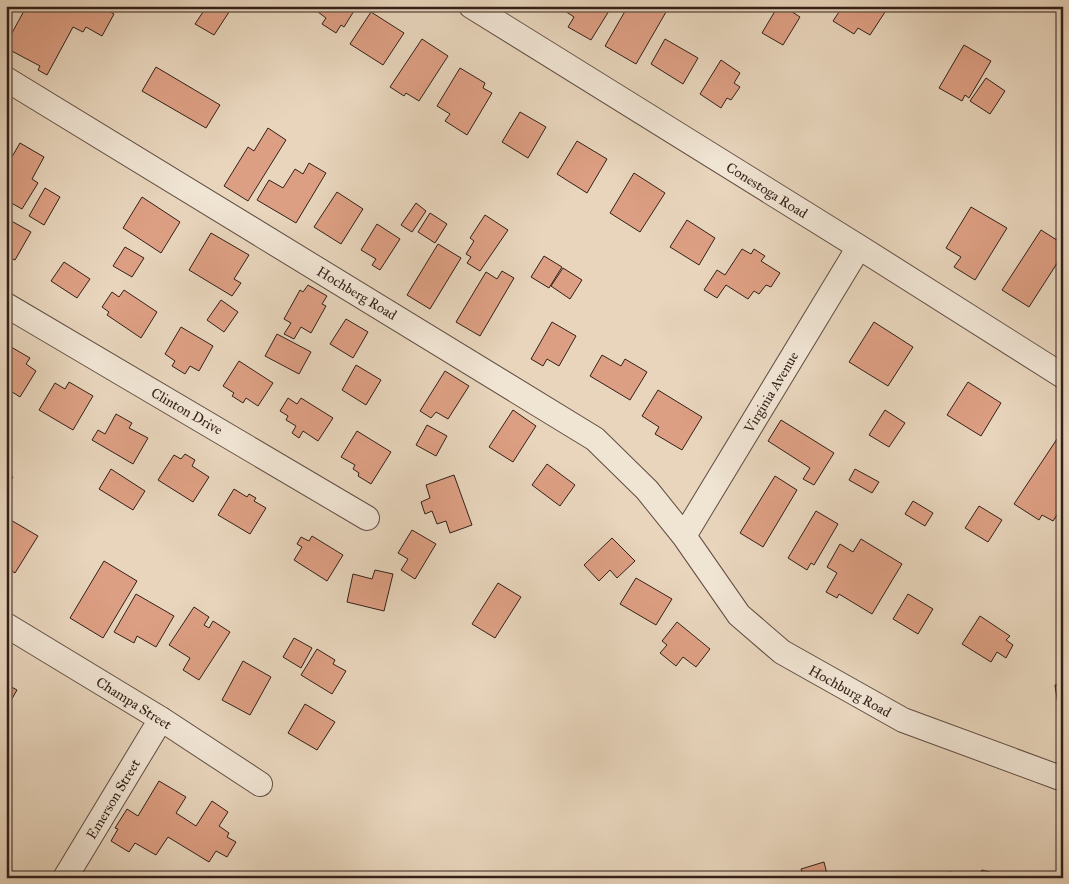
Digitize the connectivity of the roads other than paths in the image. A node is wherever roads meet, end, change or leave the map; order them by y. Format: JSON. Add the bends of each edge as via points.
{"nodes":[{"id":1,"x":470,"y":6,"type":"edge"},
{"id":2,"x":6,"y":79,"type":"edge"},
{"id":3,"x":859,"y":247,"type":"junction"},
{"id":4,"x":6,"y":305,"type":"edge"},
{"id":5,"x":1063,"y":376,"type":"edge"},
{"id":6,"x":368,"y":518,"type":"dead end"},
{"id":7,"x":684,"y":536,"type":"junction"},
{"id":8,"x":6,"y":625,"type":"edge"},
{"id":9,"x":161,"y":719,"type":"junction"},
{"id":10,"x":1063,"y":779,"type":"edge"},
{"id":11,"x":260,"y":784,"type":"dead end"},
{"id":12,"x":64,"y":878,"type":"edge"}],
"edges":[{"from":1,"to":3,"type":"street","name":"Conestoga Road"},
{"from":2,"to":7,"type":"street","name":"Hochberg Road","via":[[595,439],[647,490]]},
{"from":3,"to":5,"type":"street","name":"Conestoga Road"},
{"from":3,"to":7,"type":"street","name":"Virginia Avenue"},
{"from":4,"to":6,"type":"street","name":"Clinton Drive"},
{"from":7,"to":10,"type":"street","name":"Hochburg Road","via":[[739,615],[782,652],[903,720]]},
{"from":8,"to":9,"type":"street","name":"Champa Street"},
{"from":9,"to":11,"type":"street","name":"Champa Street"},
{"from":9,"to":12,"type":"street","name":"Emerson Street"}]}
